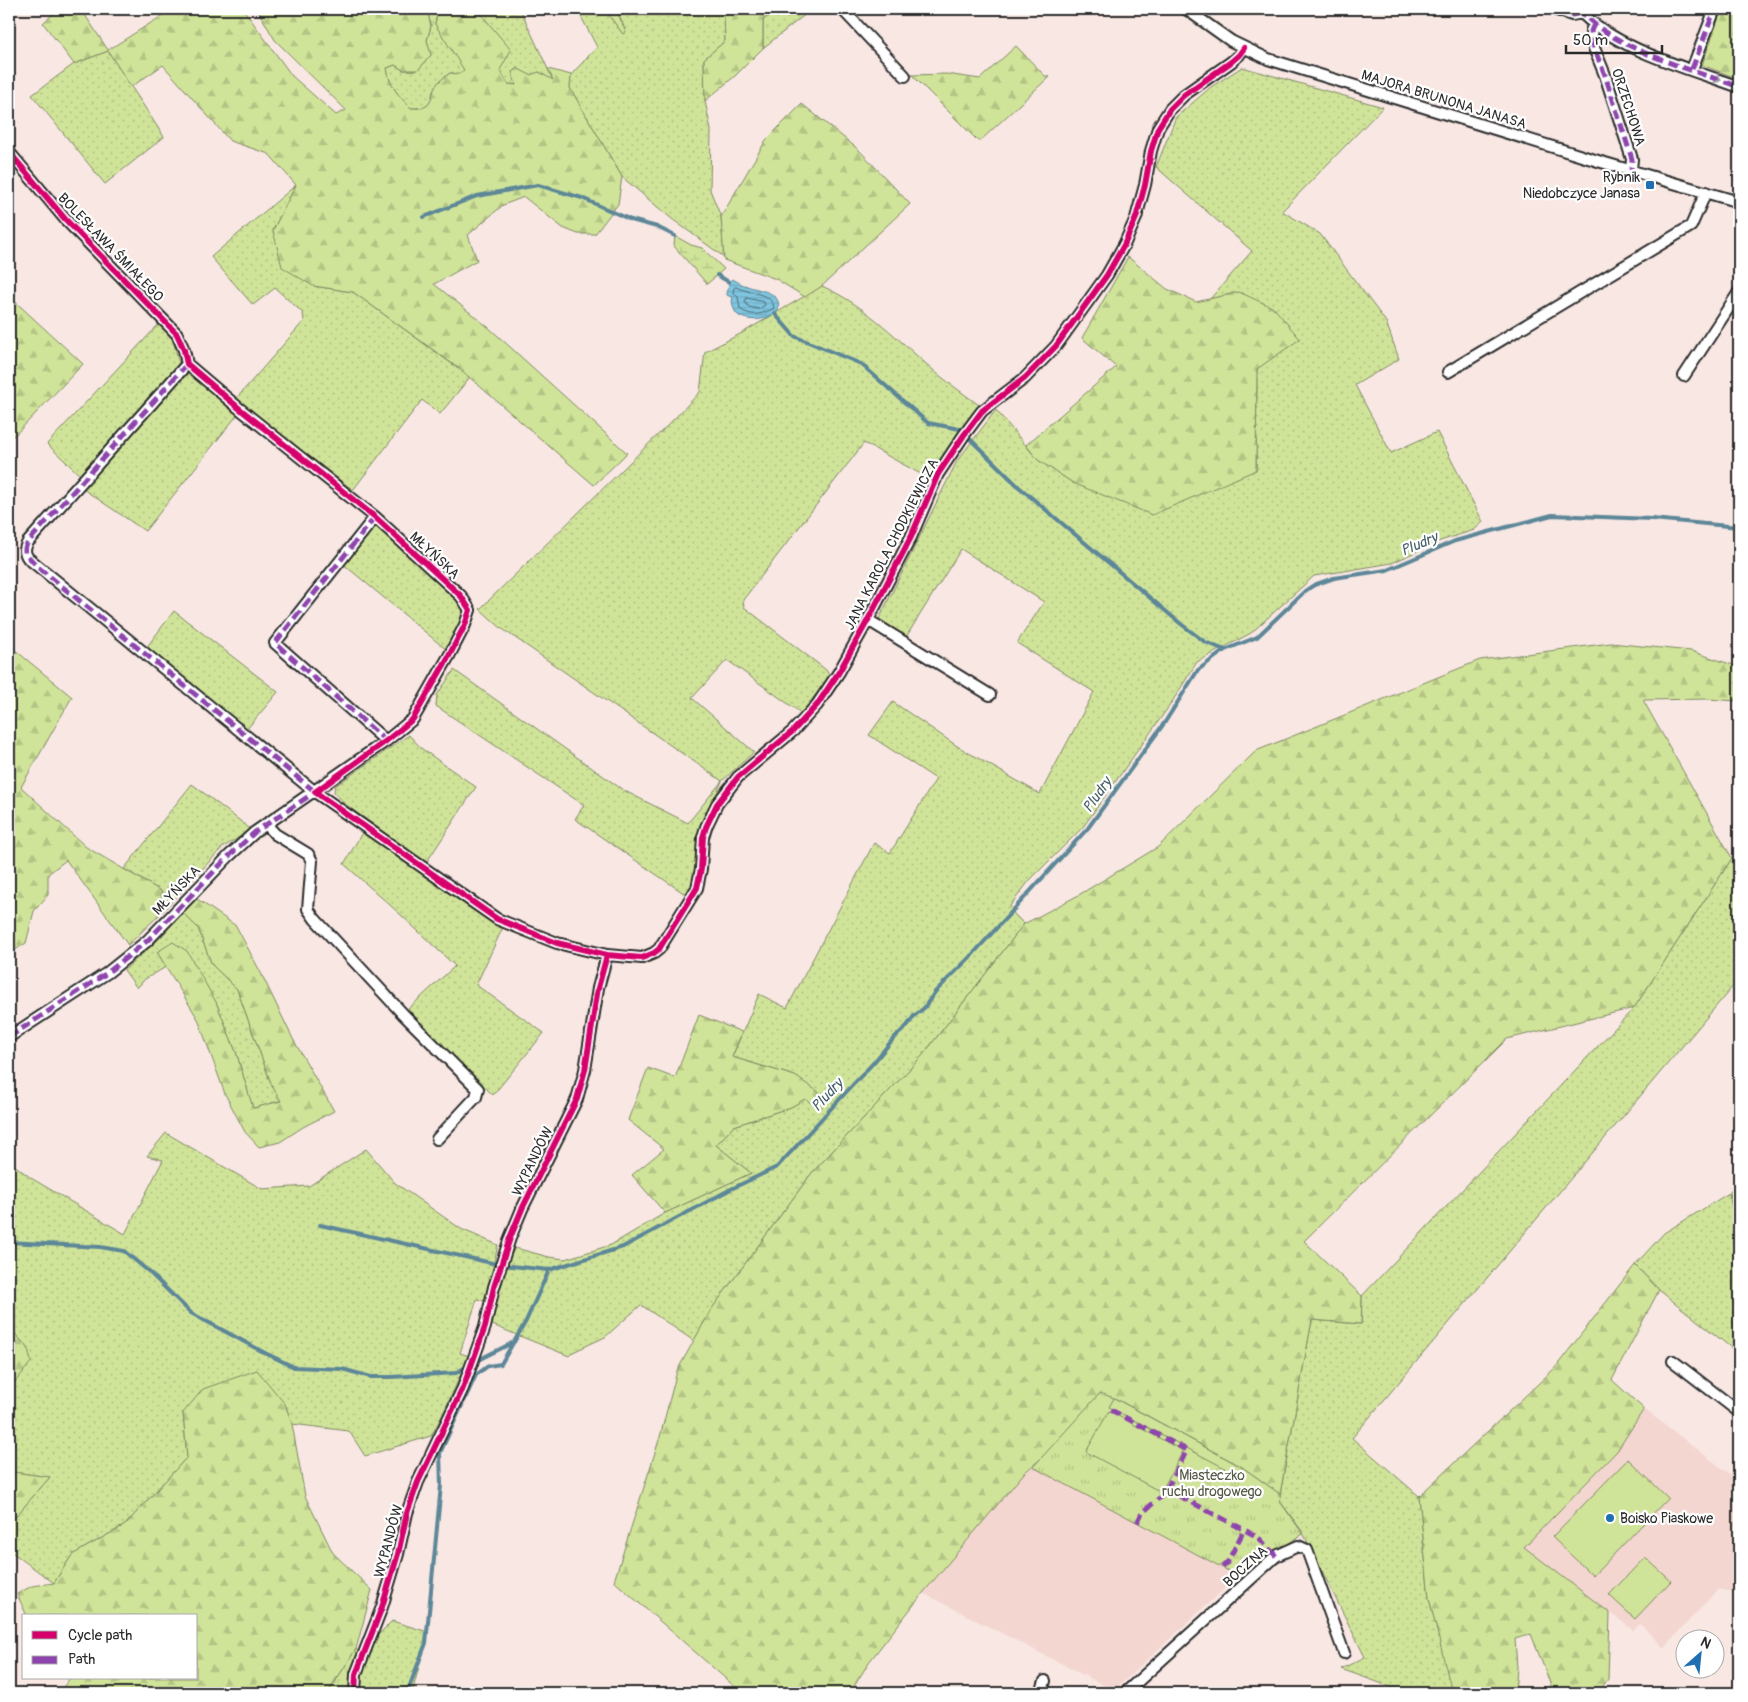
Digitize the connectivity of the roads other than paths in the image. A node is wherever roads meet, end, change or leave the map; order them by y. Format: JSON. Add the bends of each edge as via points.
{"nodes":[{"id":1,"x":842,"y":9,"type":"edge"},
{"id":2,"x":1186,"y":9,"type":"edge"},
{"id":3,"x":1554,"y":9,"type":"edge"},
{"id":4,"x":1715,"y":9,"type":"edge"},
{"id":5,"x":1580,"y":11,"type":"edge"},
{"id":6,"x":1594,"y":24,"type":"junction"},
{"id":7,"x":1244,"y":48,"type":"junction"},
{"id":8,"x":1692,"y":69,"type":"junction"},
{"id":9,"x":905,"y":76,"type":"dead end"},
{"id":10,"x":1739,"y":87,"type":"edge"},
{"id":11,"x":9,"y":152,"type":"edge"},
{"id":12,"x":1631,"y":170,"type":"junction"},
{"id":13,"x":1706,"y":192,"type":"junction"},
{"id":14,"x":1739,"y":202,"type":"edge"},
{"id":15,"x":1739,"y":292,"type":"edge"},
{"id":16,"x":188,"y":365,"type":"junction"},
{"id":17,"x":1448,"y":372,"type":"dead end"},
{"id":18,"x":1684,"y":376,"type":"dead end"},
{"id":19,"x":375,"y":517,"type":"junction"},
{"id":20,"x":868,"y":620,"type":"junction"},
{"id":21,"x":990,"y":695,"type":"dead end"},
{"id":22,"x":386,"y":741,"type":"junction"},
{"id":23,"x":315,"y":792,"type":"junction"},
{"id":24,"x":266,"y":824,"type":"junction"},
{"id":25,"x":607,"y":955,"type":"junction"},
{"id":26,"x":9,"y":1037,"type":"edge"},
{"id":27,"x":438,"y":1139,"type":"dead end"},
{"id":28,"x":1673,"y":1361,"type":"dead end"},
{"id":29,"x":1739,"y":1412,"type":"edge"},
{"id":30,"x":1344,"y":1653,"type":"dead end"},
{"id":31,"x":1045,"y":1681,"type":"dead end"},
{"id":32,"x":355,"y":1693,"type":"edge"},
{"id":33,"x":1040,"y":1693,"type":"edge"},
{"id":34,"x":1125,"y":1693,"type":"edge"}],
"edges":[{"from":1,"to":9,"type":"street"},
{"from":2,"to":7,"type":"street","name":"MAJORA BRUNONA JANASA"},
{"from":3,"to":5,"type":"street","name":"ORZECHOWA","via":[[1572,15]]},
{"from":4,"to":8,"type":"street"},
{"from":5,"to":6,"type":"street","name":"ORZECHOWA"},
{"from":6,"to":8,"type":"street","name":"ORZECHOWA","via":[[1628,45]]},
{"from":6,"to":12,"type":"street","name":"ORZECHOWA","via":[[1594,48],[1632,159]]},
{"from":7,"to":12,"type":"street","name":"MAJORA BRUNONA JANASA","via":[[1312,73]]},
{"from":7,"to":20,"type":"street","name":"JANA KAROLA CHODKIEWICZA","via":[[1231,62],[1184,95],[1170,109],[1155,135],[1136,218],[1107,275],[1056,346],[1025,378],[982,411],[964,435],[938,474],[911,537]]},
{"from":8,"to":10,"type":"street","name":"ORZECHOWA","one_way":true},
{"from":11,"to":16,"type":"street","name":"BOLESŁAWA ŚMIAŁEGO","via":[[65,218],[177,334]]},
{"from":12,"to":13,"type":"street","name":"MAJORA BRUNONA JANASA"},
{"from":13,"to":14,"type":"street","name":"MAJORA BRUNONA JANASA"},
{"from":13,"to":17,"type":"street","via":[[1691,226]]},
{"from":15,"to":18,"type":"street"},
{"from":16,"to":19,"type":"street","name":"MŁYŃSKA"},
{"from":16,"to":23,"type":"street","via":[[28,542],[24,553]]},
{"from":19,"to":22,"type":"street","name":"MŁYŃSKA","via":[[461,596],[470,610],[461,633],[413,719]]},
{"from":19,"to":22,"type":"street","via":[[275,643]]},
{"from":20,"to":21,"type":"street"},
{"from":20,"to":25,"type":"street","name":"JANA KAROLA CHODKIEWICZA","via":[[817,705],[738,777],[717,804],[703,837],[697,888],[659,949],[642,958]]},
{"from":22,"to":23,"type":"street","name":"MŁYŃSKA"},
{"from":23,"to":24,"type":"street","name":"MŁYŃSKA"},
{"from":23,"to":25,"type":"street","via":[[497,919],[557,943]]},
{"from":24,"to":26,"type":"street","name":"MŁYŃSKA","via":[[229,856],[147,941],[107,973]]},
{"from":24,"to":27,"type":"street","via":[[274,834],[308,854],[312,860],[308,909],[315,919],[478,1089],[476,1097]]},
{"from":25,"to":32,"type":"street","name":"WYPANDÓW","via":[[577,1099],[513,1231],[494,1287],[485,1328],[463,1388],[418,1482],[382,1608],[356,1674]]},
{"from":28,"to":29,"type":"street"},
{"from":30,"to":34,"type":"street","name":"BOCZNA","via":[[1307,1550],[1298,1546],[1276,1556]]},
{"from":31,"to":33,"type":"street"}]}
